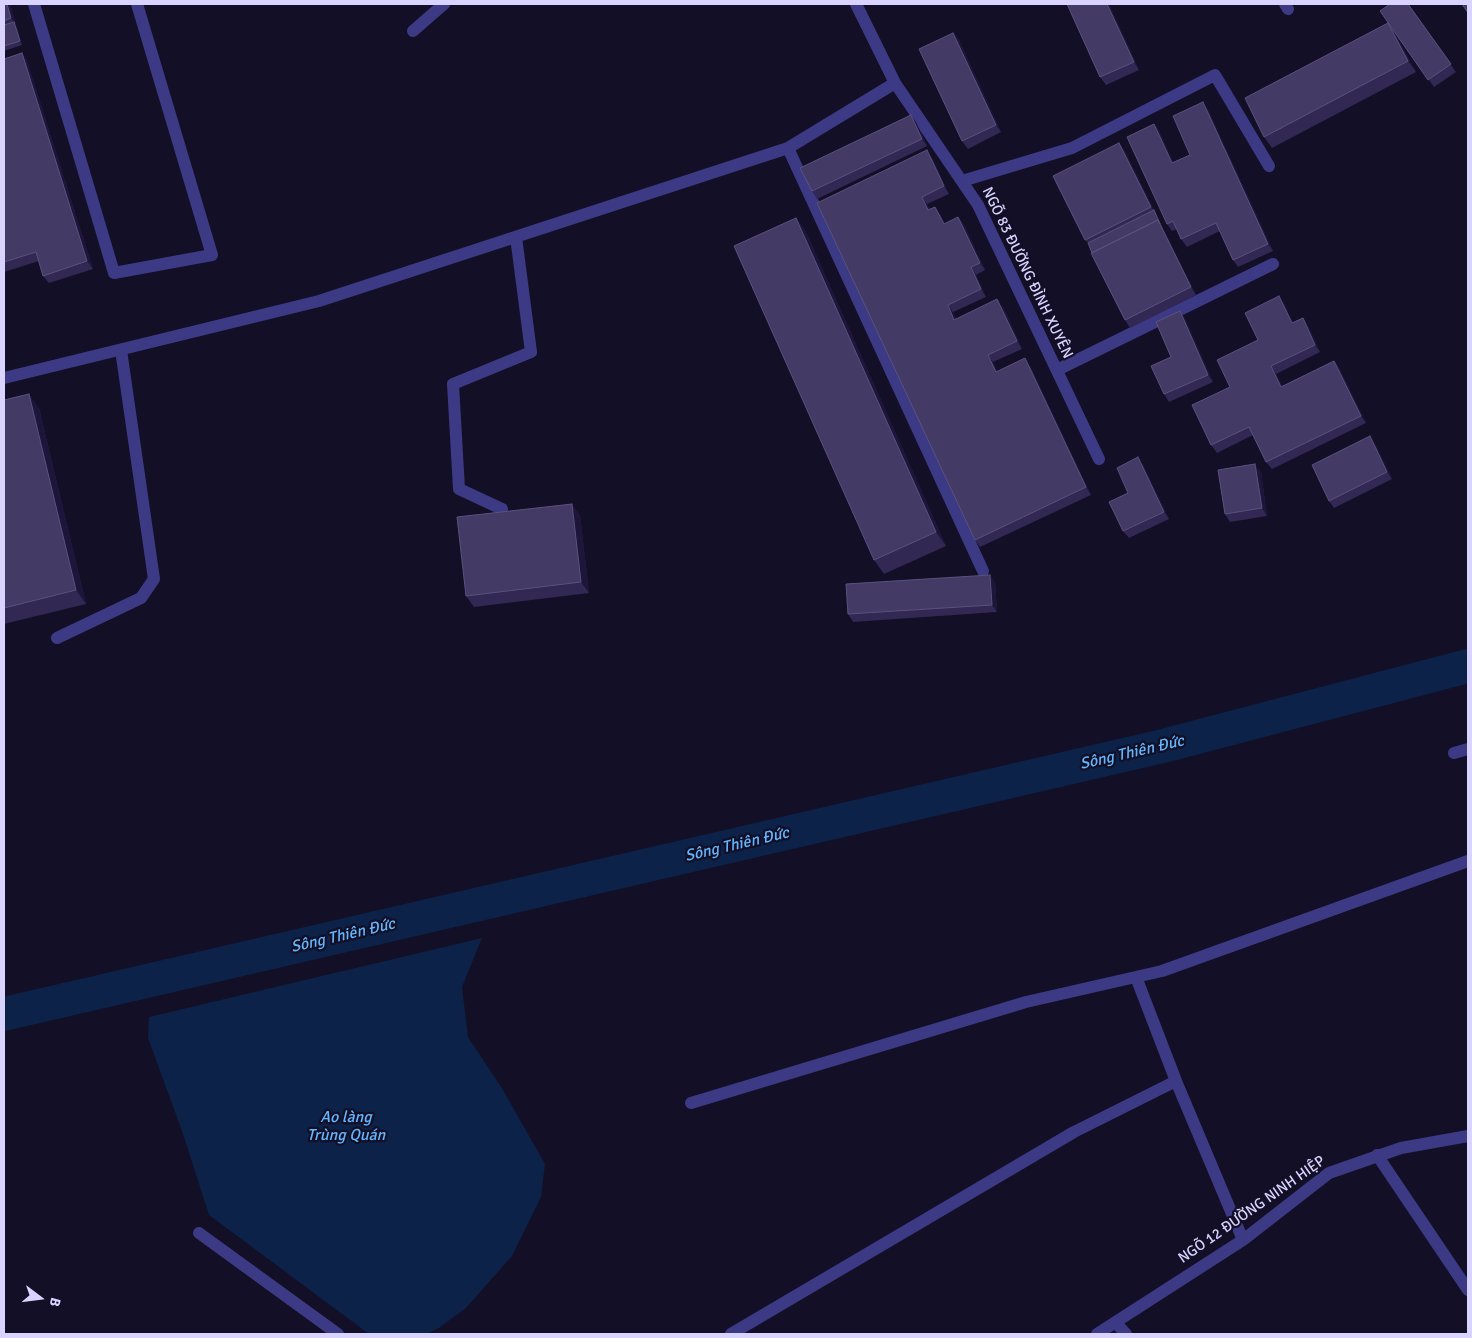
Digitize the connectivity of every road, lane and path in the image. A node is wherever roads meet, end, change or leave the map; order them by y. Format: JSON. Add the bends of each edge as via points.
{"nodes":[{"id":1,"x":34,"y":4,"type":"edge"},
{"id":2,"x":137,"y":4,"type":"edge"},
{"id":3,"x":444,"y":4,"type":"edge"},
{"id":4,"x":856,"y":4,"type":"edge"},
{"id":5,"x":413,"y":31,"type":"dead end"},
{"id":6,"x":895,"y":83,"type":"junction"},
{"id":7,"x":788,"y":148,"type":"junction"},
{"id":8,"x":1269,"y":166,"type":"dead end"},
{"id":9,"x":962,"y":181,"type":"junction"},
{"id":10,"x":516,"y":238,"type":"junction"},
{"id":11,"x":1273,"y":264,"type":"dead end"},
{"id":12,"x":121,"y":350,"type":"junction"},
{"id":13,"x":1057,"y":370,"type":"junction"},
{"id":14,"x":4,"y":378,"type":"edge"},
{"id":15,"x":1099,"y":459,"type":"dead end"},
{"id":16,"x":502,"y":509,"type":"dead end"},
{"id":17,"x":983,"y":571,"type":"dead end"},
{"id":18,"x":57,"y":638,"type":"dead end"},
{"id":19,"x":1468,"y":749,"type":"edge"},
{"id":20,"x":1454,"y":753,"type":"dead end"},
{"id":21,"x":1468,"y":862,"type":"edge"},
{"id":22,"x":1136,"y":977,"type":"junction"},
{"id":23,"x":1176,"y":1081,"type":"junction"},
{"id":24,"x":691,"y":1103,"type":"dead end"},
{"id":25,"x":1468,"y":1136,"type":"edge"},
{"id":26,"x":1377,"y":1156,"type":"junction"},
{"id":27,"x":199,"y":1233,"type":"dead end"},
{"id":28,"x":1243,"y":1240,"type":"junction"},
{"id":29,"x":1468,"y":1290,"type":"edge"},
{"id":30,"x":1116,"y":1323,"type":"junction"},
{"id":31,"x":338,"y":1334,"type":"edge"},
{"id":32,"x":731,"y":1334,"type":"edge"},
{"id":33,"x":1097,"y":1334,"type":"edge"},
{"id":34,"x":1126,"y":1334,"type":"edge"}],
"edges":[{"from":1,"to":2,"type":"street","via":[[114,273],[212,255]]},
{"from":3,"to":5,"type":"street"},
{"from":4,"to":6,"type":"street","name":"NGÕ 83 ĐƯỜNG ĐÌNH XUYÊN"},
{"from":6,"to":7,"type":"street"},
{"from":6,"to":9,"type":"street","name":"NGÕ 83 ĐƯỜNG ĐÌNH XUYÊN"},
{"from":7,"to":10,"type":"street"},
{"from":7,"to":17,"type":"street"},
{"from":8,"to":9,"type":"street","via":[[1215,75],[1072,148]]},
{"from":9,"to":13,"type":"street","name":"NGÕ 83 ĐƯỜNG ĐÌNH XUYÊN","via":[[978,205]]},
{"from":10,"to":12,"type":"street","via":[[319,302]]},
{"from":10,"to":16,"type":"street","via":[[531,352],[453,384],[458,489]]},
{"from":11,"to":13,"type":"street"},
{"from":12,"to":14,"type":"street"},
{"from":12,"to":18,"type":"street","via":[[154,579],[141,598]]},
{"from":13,"to":15,"type":"street","name":"NGÕ 83 ĐƯỜNG ĐÌNH XUYÊN"},
{"from":19,"to":20,"type":"street"},
{"from":21,"to":22,"type":"street","via":[[1172,968]]},
{"from":22,"to":23,"type":"street"},
{"from":22,"to":24,"type":"street","via":[[1026,1002]]},
{"from":23,"to":28,"type":"street"},
{"from":23,"to":32,"type":"street","via":[[1074,1132]]},
{"from":25,"to":26,"type":"street","name":"NGÕ 12 ĐƯỜNG NINH HIỆP","via":[[1401,1148]]},
{"from":26,"to":28,"type":"street","name":"NGÕ 12 ĐƯỜNG NINH HIỆP","via":[[1329,1172]]},
{"from":26,"to":29,"type":"street"},
{"from":27,"to":31,"type":"street"},
{"from":28,"to":30,"type":"street","name":"NGÕ 12 ĐƯỜNG NINH HIỆP"},
{"from":30,"to":33,"type":"street","name":"NGÕ 12 ĐƯỜNG NINH HIỆP"},
{"from":30,"to":34,"type":"street"}]}
